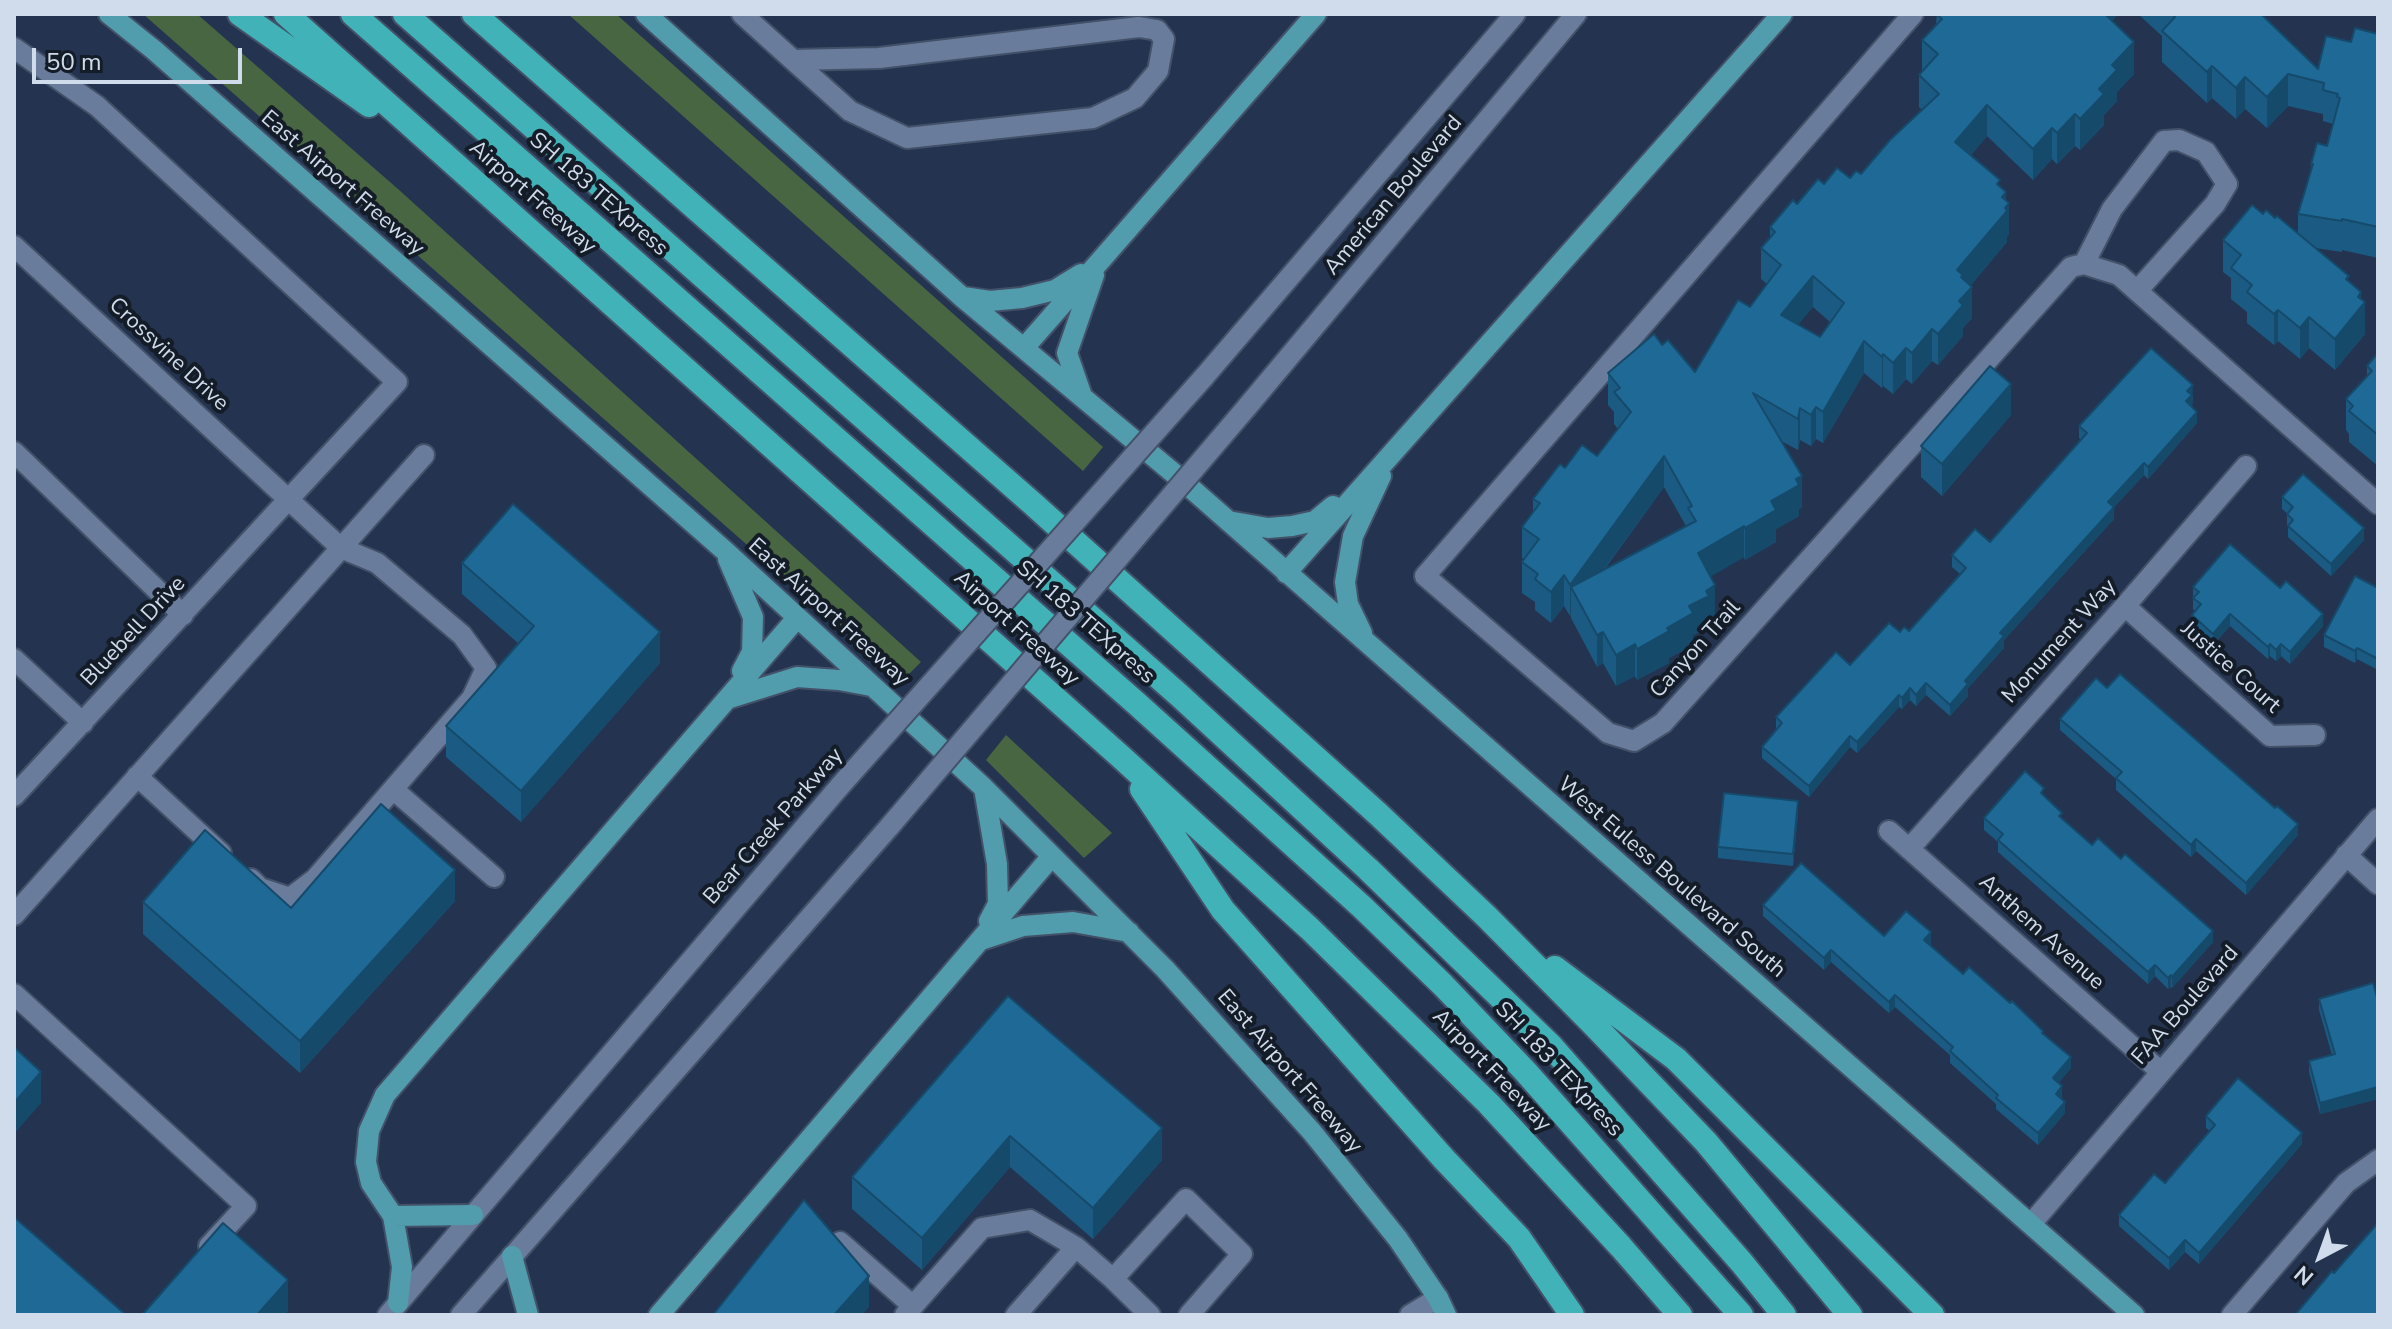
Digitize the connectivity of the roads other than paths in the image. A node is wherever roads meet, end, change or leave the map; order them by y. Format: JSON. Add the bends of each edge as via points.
{"nodes":[{"id":1,"x":109,"y":14,"type":"edge"},
{"id":2,"x":240,"y":14,"type":"edge"},
{"id":3,"x":286,"y":14,"type":"edge"},
{"id":4,"x":353,"y":14,"type":"edge"},
{"id":5,"x":405,"y":14,"type":"edge"},
{"id":6,"x":646,"y":14,"type":"edge"},
{"id":7,"x":742,"y":14,"type":"edge"},
{"id":8,"x":1316,"y":14,"type":"edge"},
{"id":9,"x":1515,"y":14,"type":"edge"},
{"id":10,"x":1576,"y":14,"type":"edge"},
{"id":11,"x":1782,"y":14,"type":"edge"},
{"id":12,"x":1913,"y":14,"type":"edge"},
{"id":13,"x":482,"y":20,"type":"edge"},
{"id":14,"x":14,"y":48,"type":"edge"},
{"id":15,"x":793,"y":60,"type":"junction"},
{"id":16,"x":457,"y":166,"type":"junction"},
{"id":17,"x":16,"y":252,"type":"edge"},
{"id":18,"x":1098,"y":264,"type":"junction"},
{"id":19,"x":2084,"y":264,"type":"junction"},
{"id":20,"x":2137,"y":291,"type":"junction"},
{"id":21,"x":962,"y":297,"type":"junction"},
{"id":22,"x":1024,"y":348,"type":"junction"},
{"id":23,"x":1204,"y":377,"type":"joint"},
{"id":24,"x":1082,"y":396,"type":"junction"},
{"id":25,"x":14,"y":452,"type":"edge"},
{"id":26,"x":424,"y":455,"type":"dead end"},
{"id":27,"x":1390,"y":456,"type":"junction"},
{"id":28,"x":2246,"y":466,"type":"dead end"},
{"id":29,"x":289,"y":500,"type":"junction"},
{"id":30,"x":2378,"y":504,"type":"edge"},
{"id":31,"x":1228,"y":521,"type":"junction"},
{"id":32,"x":341,"y":548,"type":"junction"},
{"id":33,"x":725,"y":551,"type":"junction"},
{"id":34,"x":1286,"y":573,"type":"junction"},
{"id":35,"x":2125,"y":606,"type":"junction"},
{"id":36,"x":183,"y":615,"type":"junction"},
{"id":37,"x":797,"y":618,"type":"junction"},
{"id":38,"x":1368,"y":644,"type":"junction"},
{"id":39,"x":14,"y":659,"type":"edge"},
{"id":40,"x":874,"y":687,"type":"junction"},
{"id":41,"x":727,"y":699,"type":"junction"},
{"id":42,"x":83,"y":723,"type":"junction"},
{"id":43,"x":2315,"y":735,"type":"dead end"},
{"id":44,"x":1120,"y":756,"type":"junction"},
{"id":45,"x":137,"y":776,"type":"junction"},
{"id":46,"x":984,"y":788,"type":"junction"},
{"id":47,"x":394,"y":790,"type":"junction"},
{"id":48,"x":14,"y":796,"type":"edge"},
{"id":49,"x":2378,"y":819,"type":"edge"},
{"id":50,"x":1889,"y":831,"type":"dead end"},
{"id":51,"x":1909,"y":849,"type":"junction"},
{"id":52,"x":2346,"y":855,"type":"junction"},
{"id":53,"x":1052,"y":856,"type":"junction"},
{"id":54,"x":494,"y":877,"type":"dead end"},
{"id":55,"x":2378,"y":884,"type":"edge"},
{"id":56,"x":14,"y":915,"type":"edge"},
{"id":57,"x":1487,"y":917,"type":"junction"},
{"id":58,"x":1129,"y":932,"type":"junction"},
{"id":59,"x":980,"y":941,"type":"junction"},
{"id":60,"x":14,"y":994,"type":"edge"},
{"id":61,"x":2161,"y":1072,"type":"junction"},
{"id":62,"x":2378,"y":1160,"type":"edge"},
{"id":63,"x":473,"y":1215,"type":"junction"},
{"id":64,"x":393,"y":1216,"type":"junction"},
{"id":65,"x":2031,"y":1224,"type":"junction"},
{"id":66,"x":840,"y":1242,"type":"edge"},
{"id":67,"x":1076,"y":1247,"type":"junction"},
{"id":68,"x":512,"y":1256,"type":"junction"},
{"id":69,"x":197,"y":1260,"type":"edge"},
{"id":70,"x":1113,"y":1279,"type":"junction"},
{"id":71,"x":1442,"y":1307,"type":"edge"},
{"id":72,"x":393,"y":1309,"type":"edge"},
{"id":73,"x":909,"y":1310,"type":"edge"},
{"id":74,"x":461,"y":1315,"type":"edge"},
{"id":75,"x":528,"y":1315,"type":"edge"},
{"id":76,"x":659,"y":1315,"type":"edge"},
{"id":77,"x":1016,"y":1315,"type":"edge"},
{"id":78,"x":1150,"y":1315,"type":"edge"},
{"id":79,"x":1189,"y":1315,"type":"edge"},
{"id":80,"x":1410,"y":1315,"type":"edge"},
{"id":81,"x":1572,"y":1315,"type":"edge"},
{"id":82,"x":1680,"y":1315,"type":"edge"},
{"id":83,"x":1741,"y":1315,"type":"edge"},
{"id":84,"x":1784,"y":1315,"type":"edge"},
{"id":85,"x":1850,"y":1315,"type":"edge"},
{"id":86,"x":1932,"y":1315,"type":"edge"},
{"id":87,"x":2134,"y":1315,"type":"edge"},
{"id":88,"x":2232,"y":1315,"type":"edge"}],
"edges":[{"from":1,"to":33,"type":"main road","name":"East Airport Freeway"},
{"from":2,"to":16,"type":"highway"},
{"from":3,"to":16,"type":"highway","name":"Airport Freeway"},
{"from":4,"to":83,"type":"highway","name":"SH 183 TEXpress","via":[[1361,906],[1525,1071]]},
{"from":5,"to":84,"type":"highway","name":"SH 183 TEXpress","via":[[1179,695],[1368,869],[1551,1046]]},
{"from":6,"to":21,"type":"main road"},
{"from":7,"to":15,"type":"street"},
{"from":8,"to":18,"type":"main road"},
{"from":9,"to":23,"type":"street","name":"American Boulevard"},
{"from":10,"to":68,"type":"street","name":"American Boulevard","bridge":true,"via":[[890,826]]},
{"from":11,"to":27,"type":"main road"},
{"from":12,"to":19,"type":"street","name":"Canyon Trail","via":[[1425,576],[1608,733],[1634,741],[1663,723],[2071,267]]},
{"from":13,"to":57,"type":"highway","via":[[1261,707]]},
{"from":14,"to":29,"type":"street","name":"Bluebell Drive","via":[[97,106],[397,382]]},
{"from":15,"to":15,"type":"street","via":[[850,111],[907,138],[1093,118],[1135,98],[1158,71],[1164,39],[1157,30],[1139,27],[879,58]]},
{"from":16,"to":44,"type":"highway","name":"Airport Freeway"},
{"from":17,"to":29,"type":"street","name":"Crossvine Drive"},
{"from":18,"to":21,"type":"main road","via":[[1055,290],[990,301]]},
{"from":18,"to":22,"type":"main road"},
{"from":18,"to":24,"type":"main road","via":[[1067,353]]},
{"from":19,"to":20,"type":"street","via":[[2119,275]]},
{"from":19,"to":20,"type":"street","via":[[2112,209],[2164,141],[2179,140],[2206,152],[2227,184]]},
{"from":20,"to":30,"type":"street"},
{"from":21,"to":22,"type":"main road"},
{"from":22,"to":24,"type":"main road"},
{"from":23,"to":63,"type":"street","name":"Bear Creek Parkway","bridge":true,"via":[[840,786]]},
{"from":24,"to":31,"type":"main road","name":"West Euless Boulevard South"},
{"from":25,"to":36,"type":"street"},
{"from":26,"to":32,"type":"street"},
{"from":27,"to":31,"type":"main road","via":[[1315,521],[1268,528]]},
{"from":27,"to":34,"type":"main road"},
{"from":27,"to":38,"type":"main road","via":[[1353,536],[1345,582],[1348,604]]},
{"from":28,"to":35,"type":"street","name":"Monument Way"},
{"from":29,"to":32,"type":"street","name":"Crossvine Drive"},
{"from":29,"to":36,"type":"street","name":"Bluebell Drive"},
{"from":31,"to":34,"type":"main road","name":"West Euless Boulevard South"},
{"from":32,"to":45,"type":"street"},
{"from":32,"to":47,"type":"street","name":"Crossvine Drive","via":[[377,563],[462,635],[486,668],[472,698]]},
{"from":33,"to":37,"type":"main road","name":"East Airport Freeway"},
{"from":33,"to":41,"type":"main road","via":[[753,617],[752,652]]},
{"from":34,"to":38,"type":"main road","name":"West Euless Boulevard South"},
{"from":35,"to":43,"type":"street","name":"Justice Court","via":[[2270,736]]},
{"from":35,"to":51,"type":"street","name":"Monument Way"},
{"from":36,"to":42,"type":"street","name":"Bluebell Drive"},
{"from":37,"to":40,"type":"main road","name":"East Airport Freeway"},
{"from":37,"to":41,"type":"main road"},
{"from":38,"to":65,"type":"main road","name":"West Euless Boulevard South"},
{"from":39,"to":42,"type":"street"},
{"from":40,"to":41,"type":"main road","via":[[797,677]]},
{"from":40,"to":46,"type":"main road","name":"East Airport Freeway"},
{"from":41,"to":64,"type":"main road","via":[[385,1095],[369,1131],[366,1162],[371,1183]]},
{"from":42,"to":48,"type":"street","name":"Bluebell Drive"},
{"from":44,"to":81,"type":"highway","via":[[1223,910],[1519,1238]]},
{"from":44,"to":82,"type":"highway","name":"Airport Freeway","via":[[1309,928],[1489,1104]]},
{"from":45,"to":47,"type":"street","via":[[260,888],[290,898],[315,879]]},
{"from":45,"to":56,"type":"street"},
{"from":46,"to":53,"type":"main road","name":"East Airport Freeway"},
{"from":46,"to":59,"type":"main road","via":[[998,904]]},
{"from":47,"to":54,"type":"street"},
{"from":49,"to":52,"type":"street","name":"FAA Boulevard"},
{"from":50,"to":51,"type":"street","name":"Anthem Avenue"},
{"from":51,"to":61,"type":"street","name":"Anthem Avenue"},
{"from":52,"to":55,"type":"street"},
{"from":52,"to":61,"type":"street","name":"FAA Boulevard"},
{"from":53,"to":58,"type":"main road","name":"East Airport Freeway"},
{"from":53,"to":59,"type":"main road"},
{"from":57,"to":85,"type":"highway","via":[[1706,1142]]},
{"from":57,"to":86,"type":"highway","via":[[1676,1059]]},
{"from":58,"to":59,"type":"main road","via":[[1073,922],[1023,926]]},
{"from":58,"to":71,"type":"main road","name":"East Airport Freeway","via":[[1312,1132],[1398,1239]]},
{"from":59,"to":76,"type":"main road"},
{"from":60,"to":69,"type":"street","via":[[246,1206]]},
{"from":61,"to":65,"type":"street","name":"FAA Boulevard"},
{"from":62,"to":88,"type":"street","via":[[2346,1183]]},
{"from":63,"to":64,"type":"main road"},
{"from":63,"to":72,"type":"street","name":"Bear Creek Parkway"},
{"from":64,"to":72,"type":"main road","via":[[402,1267]]},
{"from":65,"to":87,"type":"main road","name":"West Euless Boulevard South"},
{"from":66,"to":73,"type":"street"},
{"from":67,"to":70,"type":"street"},
{"from":67,"to":73,"type":"street","via":[[1030,1220],[982,1228]]},
{"from":67,"to":77,"type":"street"},
{"from":68,"to":74,"type":"street"},
{"from":68,"to":75,"type":"main road"},
{"from":70,"to":78,"type":"street"},
{"from":70,"to":79,"type":"street","via":[[1186,1199],[1242,1254]]},
{"from":71,"to":80,"type":"street"}]}
